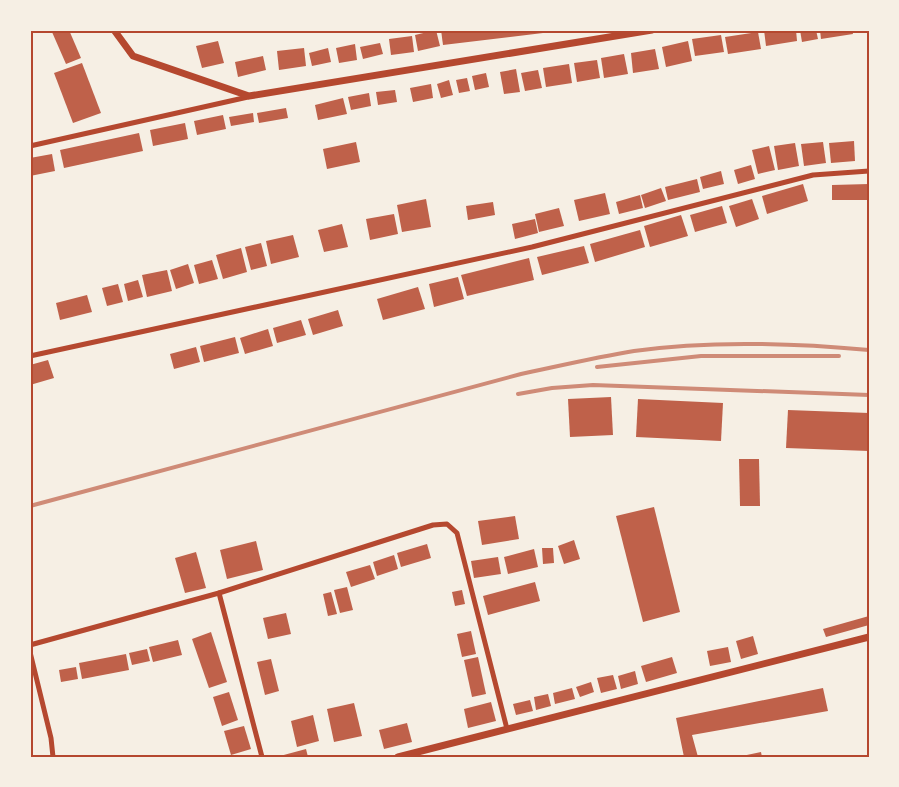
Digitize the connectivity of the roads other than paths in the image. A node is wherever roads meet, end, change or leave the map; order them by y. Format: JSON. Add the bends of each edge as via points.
{"nodes":[{"id":1,"x":114,"y":30,"type":"edge"},
{"id":2,"x":652,"y":30,"type":"edge"},
{"id":3,"x":249,"y":96,"type":"junction"},
{"id":4,"x":30,"y":146,"type":"edge"},
{"id":5,"x":869,"y":171,"type":"edge"},
{"id":6,"x":30,"y":356,"type":"edge"},
{"id":7,"x":219,"y":593,"type":"junction"},
{"id":8,"x":869,"y":637,"type":"edge"},
{"id":9,"x":30,"y":645,"type":"edge"},
{"id":10,"x":30,"y":652,"type":"edge"},
{"id":11,"x":507,"y":729,"type":"junction"},
{"id":12,"x":53,"y":757,"type":"edge"},
{"id":13,"x":262,"y":757,"type":"edge"},
{"id":14,"x":398,"y":757,"type":"edge"}],
"edges":[{"from":1,"to":3,"type":"street","via":[[133,56]]},
{"from":2,"to":3,"type":"street"},
{"from":3,"to":4,"type":"street"},
{"from":5,"to":6,"type":"street","via":[[813,175],[532,247]]},
{"from":7,"to":9,"type":"street"},
{"from":7,"to":11,"type":"street","via":[[433,525],[447,524],[457,533]]},
{"from":7,"to":13,"type":"street"},
{"from":8,"to":11,"type":"street"},
{"from":10,"to":12,"type":"street"},
{"from":11,"to":14,"type":"street"}]}
